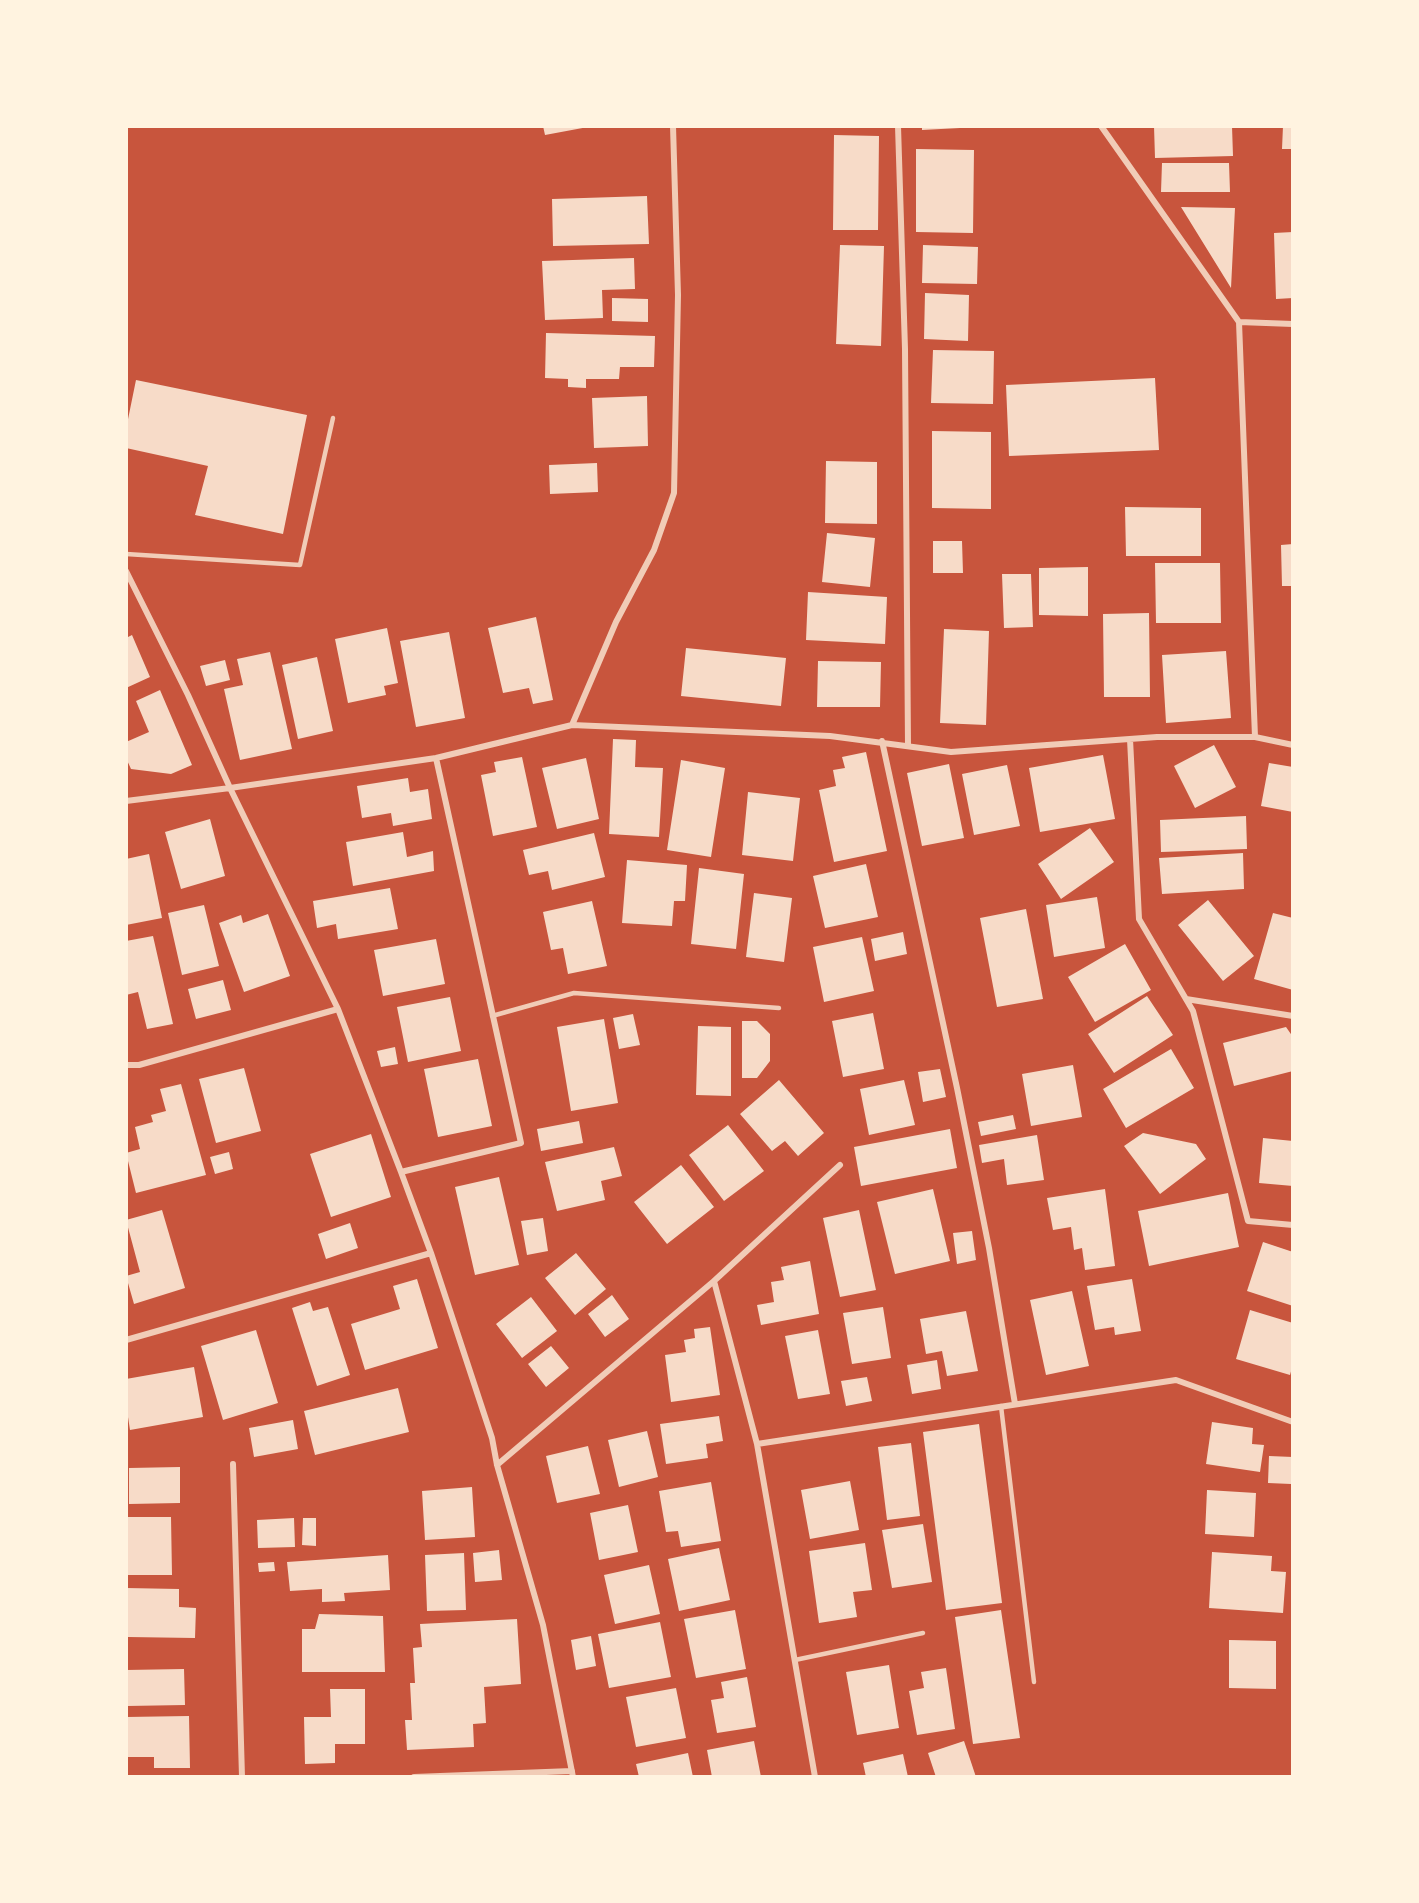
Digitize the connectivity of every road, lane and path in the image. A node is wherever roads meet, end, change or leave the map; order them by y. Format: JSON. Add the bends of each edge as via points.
{"nodes":[{"id":1,"x":672,"y":126,"type":"edge"},
{"id":2,"x":898,"y":126,"type":"edge"},
{"id":3,"x":1101,"y":126,"type":"edge"},
{"id":4,"x":1239,"y":322,"type":"junction"},
{"id":5,"x":1293,"y":324,"type":"edge"},
{"id":6,"x":333,"y":418,"type":"dead end"},
{"id":7,"x":126,"y":554,"type":"edge"},
{"id":8,"x":126,"y":571,"type":"edge"},
{"id":9,"x":572,"y":725,"type":"junction"},
{"id":10,"x":1255,"y":737,"type":"junction"},
{"id":11,"x":1131,"y":739,"type":"junction"},
{"id":12,"x":882,"y":741,"type":"junction"},
{"id":13,"x":1293,"y":745,"type":"edge"},
{"id":14,"x":908,"y":746,"type":"junction"},
{"id":15,"x":436,"y":758,"type":"junction"},
{"id":16,"x":230,"y":788,"type":"junction"},
{"id":17,"x":126,"y":801,"type":"edge"},
{"id":18,"x":1186,"y":999,"type":"junction"},
{"id":19,"x":779,"y":1008,"type":"dead end"},
{"id":20,"x":338,"y":1009,"type":"junction"},
{"id":21,"x":492,"y":1016,"type":"junction"},
{"id":22,"x":1293,"y":1016,"type":"edge"},
{"id":23,"x":126,"y":1065,"type":"edge"},
{"id":24,"x":840,"y":1165,"type":"dead end"},
{"id":25,"x":401,"y":1172,"type":"junction"},
{"id":26,"x":1293,"y":1225,"type":"edge"},
{"id":27,"x":431,"y":1253,"type":"junction"},
{"id":28,"x":714,"y":1281,"type":"junction"},
{"id":29,"x":126,"y":1340,"type":"edge"},
{"id":30,"x":1015,"y":1404,"type":"junction"},
{"id":31,"x":1001,"y":1406,"type":"junction"},
{"id":32,"x":1293,"y":1422,"type":"edge"},
{"id":33,"x":757,"y":1444,"type":"junction"},
{"id":34,"x":233,"y":1464,"type":"dead end"},
{"id":35,"x":497,"y":1465,"type":"junction"},
{"id":36,"x":923,"y":1633,"type":"dead end"},
{"id":37,"x":795,"y":1660,"type":"junction"},
{"id":38,"x":1034,"y":1682,"type":"dead end"},
{"id":39,"x":573,"y":1774,"type":"edge"},
{"id":40,"x":242,"y":1777,"type":"edge"},
{"id":41,"x":414,"y":1777,"type":"edge"},
{"id":42,"x":815,"y":1777,"type":"edge"}],
"edges":[{"from":1,"to":9,"type":"street","via":[[678,295],[674,493],[654,550],[616,622]]},
{"from":2,"to":14,"type":"street","via":[[905,349]]},
{"from":3,"to":4,"type":"street"},
{"from":4,"to":5,"type":"street"},
{"from":4,"to":10,"type":"street"},
{"from":6,"to":7,"type":"lane","via":[[300,565]]},
{"from":8,"to":16,"type":"street"},
{"from":9,"to":12,"type":"street"},
{"from":9,"to":15,"type":"street"},
{"from":10,"to":11,"type":"street"},
{"from":10,"to":13,"type":"street"},
{"from":11,"to":14,"type":"street","via":[[951,752]]},
{"from":11,"to":18,"type":"street","via":[[1140,919]]},
{"from":12,"to":14,"type":"street"},
{"from":12,"to":30,"type":"street","via":[[957,1088]]},
{"from":15,"to":16,"type":"street"},
{"from":15,"to":21,"type":"street"},
{"from":16,"to":17,"type":"street"},
{"from":16,"to":20,"type":"street"},
{"from":18,"to":22,"type":"street"},
{"from":18,"to":26,"type":"street","via":[[1193,1011],[1248,1221]]},
{"from":19,"to":21,"type":"lane","via":[[574,993]]},
{"from":20,"to":23,"type":"street","via":[[139,1065]]},
{"from":20,"to":25,"type":"street"},
{"from":21,"to":25,"type":"street","via":[[521,1143]]},
{"from":24,"to":28,"type":"street"},
{"from":25,"to":27,"type":"street"},
{"from":27,"to":29,"type":"street"},
{"from":27,"to":35,"type":"street","via":[[492,1438]]},
{"from":28,"to":33,"type":"street"},
{"from":28,"to":35,"type":"street"},
{"from":30,"to":31,"type":"street"},
{"from":30,"to":32,"type":"street","via":[[1176,1380]]},
{"from":31,"to":33,"type":"street"},
{"from":31,"to":38,"type":"lane"},
{"from":33,"to":37,"type":"street"},
{"from":34,"to":40,"type":"street"},
{"from":35,"to":39,"type":"street","via":[[543,1625]]},
{"from":36,"to":37,"type":"lane"},
{"from":37,"to":42,"type":"street"},
{"from":39,"to":41,"type":"street"}]}
